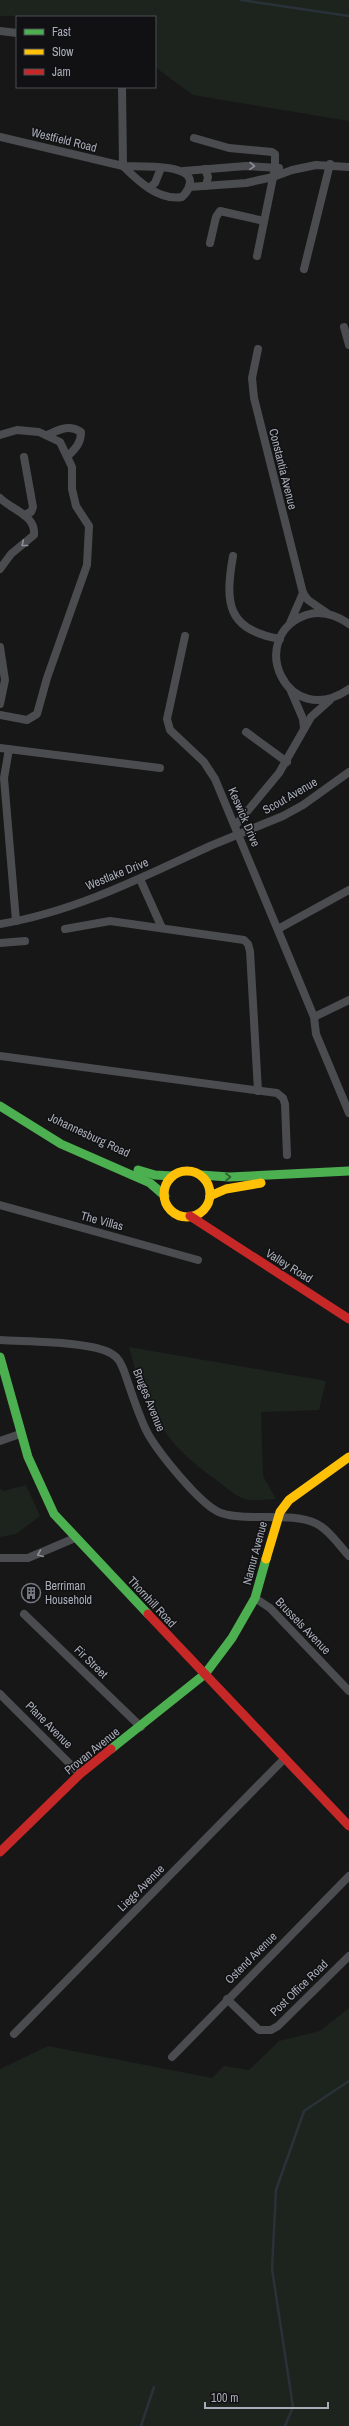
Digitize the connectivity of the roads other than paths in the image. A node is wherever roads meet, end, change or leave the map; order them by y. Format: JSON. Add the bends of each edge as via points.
{"nodes":[{"id":1,"x":0,"y":30,"type":"edge"},
{"id":2,"x":16,"y":33,"type":"edge"},
{"id":3,"x":122,"y":88,"type":"edge"},
{"id":4,"x":0,"y":137,"type":"edge"},
{"id":5,"x":194,"y":138,"type":"dead end"},
{"id":6,"x":330,"y":164,"type":"junction"},
{"id":7,"x":123,"y":166,"type":"junction"},
{"id":8,"x":349,"y":167,"type":"edge"},
{"id":9,"x":161,"y":168,"type":"junction"},
{"id":10,"x":275,"y":168,"type":"junction"},
{"id":11,"x":205,"y":169,"type":"junction"},
{"id":12,"x":292,"y":170,"type":"junction"},
{"id":13,"x":184,"y":171,"type":"junction"},
{"id":14,"x":273,"y":177,"type":"junction"},
{"id":15,"x":206,"y":186,"type":"junction"},
{"id":16,"x":189,"y":187,"type":"junction"},
{"id":17,"x":149,"y":188,"type":"junction"},
{"id":18,"x":264,"y":221,"type":"junction"},
{"id":19,"x":210,"y":243,"type":"dead end"},
{"id":20,"x":256,"y":256,"type":"dead end"},
{"id":21,"x":304,"y":269,"type":"dead end"},
{"id":22,"x":344,"y":327,"type":"dead end"},
{"id":23,"x":349,"y":345,"type":"edge"},
{"id":24,"x":258,"y":349,"type":"dead end"},
{"id":25,"x":0,"y":435,"type":"edge"},
{"id":26,"x":47,"y":435,"type":"junction"},
{"id":27,"x":68,"y":456,"type":"junction"},
{"id":28,"x":24,"y":457,"type":"dead end"},
{"id":29,"x":1,"y":500,"type":"edge"},
{"id":30,"x":24,"y":515,"type":"junction"},
{"id":31,"x":233,"y":556,"type":"dead end"},
{"id":32,"x":0,"y":569,"type":"edge"},
{"id":33,"x":303,"y":593,"type":"junction"},
{"id":34,"x":326,"y":613,"type":"junction"},
{"id":35,"x":349,"y":624,"type":"edge"},
{"id":36,"x":287,"y":627,"type":"junction"},
{"id":37,"x":186,"y":636,"type":"dead end"},
{"id":38,"x":280,"y":638,"type":"junction"},
{"id":39,"x":0,"y":648,"type":"edge"},
{"id":40,"x":3,"y":679,"type":"edge"},
{"id":41,"x":349,"y":689,"type":"edge"},
{"id":42,"x":290,"y":690,"type":"junction"},
{"id":43,"x":335,"y":698,"type":"junction"},
{"id":44,"x":349,"y":699,"type":"edge"},
{"id":45,"x":0,"y":704,"type":"edge"},
{"id":46,"x":0,"y":715,"type":"edge"},
{"id":47,"x":304,"y":728,"type":"junction"},
{"id":48,"x":246,"y":732,"type":"dead end"},
{"id":49,"x":0,"y":748,"type":"edge"},
{"id":50,"x":9,"y":749,"type":"junction"},
{"id":51,"x":287,"y":762,"type":"junction"},
{"id":52,"x":160,"y":768,"type":"dead end"},
{"id":53,"x":349,"y":772,"type":"edge"},
{"id":54,"x":235,"y":826,"type":"junction"},
{"id":55,"x":239,"y":834,"type":"junction"},
{"id":56,"x":140,"y":879,"type":"junction"},
{"id":57,"x":349,"y":890,"type":"edge"},
{"id":58,"x":16,"y":921,"type":"junction"},
{"id":59,"x":0,"y":924,"type":"edge"},
{"id":60,"x":162,"y":928,"type":"junction"},
{"id":61,"x":64,"y":929,"type":"dead end"},
{"id":62,"x":278,"y":929,"type":"junction"},
{"id":63,"x":25,"y":941,"type":"dead end"},
{"id":64,"x":0,"y":943,"type":"edge"},
{"id":65,"x":349,"y":1000,"type":"edge"},
{"id":66,"x":314,"y":1017,"type":"junction"},
{"id":67,"x":0,"y":1056,"type":"edge"},
{"id":68,"x":258,"y":1091,"type":"junction"},
{"id":69,"x":0,"y":1103,"type":"edge"},
{"id":70,"x":0,"y":1106,"type":"edge"},
{"id":71,"x":349,"y":1113,"type":"edge"},
{"id":72,"x":287,"y":1155,"type":"dead end"},
{"id":73,"x":349,"y":1171,"type":"edge"},
{"id":74,"x":201,"y":1175,"type":"junction"},
{"id":75,"x":172,"y":1176,"type":"junction"},
{"id":76,"x":346,"y":1178,"type":"edge"},
{"id":77,"x":255,"y":1180,"type":"junction"},
{"id":78,"x":165,"y":1196,"type":"junction"},
{"id":79,"x":210,"y":1196,"type":"junction"},
{"id":80,"x":0,"y":1205,"type":"edge"},
{"id":81,"x":204,"y":1210,"type":"junction"},
{"id":82,"x":190,"y":1216,"type":"junction"},
{"id":83,"x":215,"y":1234,"type":"junction"},
{"id":84,"x":198,"y":1260,"type":"dead end"},
{"id":85,"x":349,"y":1319,"type":"edge"},
{"id":86,"x":0,"y":1340,"type":"edge"},
{"id":87,"x":0,"y":1357,"type":"edge"},
{"id":88,"x":20,"y":1434,"type":"junction"},
{"id":89,"x":0,"y":1441,"type":"edge"},
{"id":90,"x":349,"y":1457,"type":"edge"},
{"id":91,"x":276,"y":1518,"type":"junction"},
{"id":92,"x":75,"y":1538,"type":"junction"},
{"id":93,"x":349,"y":1556,"type":"edge"},
{"id":94,"x":0,"y":1558,"type":"edge"},
{"id":95,"x":255,"y":1598,"type":"junction"},
{"id":96,"x":24,"y":1614,"type":"dead end"},
{"id":97,"x":205,"y":1674,"type":"junction"},
{"id":98,"x":349,"y":1691,"type":"edge"},
{"id":99,"x":0,"y":1694,"type":"edge"},
{"id":100,"x":141,"y":1726,"type":"junction"},
{"id":101,"x":284,"y":1759,"type":"junction"},
{"id":102,"x":80,"y":1774,"type":"junction"},
{"id":103,"x":349,"y":1826,"type":"edge"},
{"id":104,"x":0,"y":1852,"type":"edge"},
{"id":105,"x":349,"y":1876,"type":"edge"},
{"id":106,"x":349,"y":1956,"type":"edge"},
{"id":107,"x":227,"y":1999,"type":"junction"},
{"id":108,"x":14,"y":2034,"type":"dead end"},
{"id":109,"x":172,"y":2057,"type":"dead end"}],
"edges":[{"from":1,"to":2,"type":"street"},
{"from":3,"to":7,"type":"street"},
{"from":4,"to":7,"type":"street","name":"Westfield Road"},
{"from":5,"to":10,"type":"street","via":[[229,148],[272,152],[276,158]]},
{"from":6,"to":8,"type":"street"},
{"from":6,"to":12,"type":"street"},
{"from":6,"to":21,"type":"street"},
{"from":7,"to":9,"type":"street","name":"Westfield Road"},
{"from":7,"to":17,"type":"street","name":"Westfield Road"},
{"from":9,"to":13,"type":"street","name":"Westfield Road"},
{"from":9,"to":17,"type":"street","via":[[155,183]]},
{"from":11,"to":10,"type":"street","name":"Westfield Road","one_way":true,"via":[[246,166]]},
{"from":10,"to":12,"type":"street","name":"Westfield Road"},
{"from":10,"to":14,"type":"street"},
{"from":11,"to":13,"type":"street","name":"Westfield Road"},
{"from":11,"to":15,"type":"street","via":[[208,176]]},
{"from":12,"to":14,"type":"street"},
{"from":13,"to":16,"type":"street","via":[[189,178]]},
{"from":14,"to":15,"type":"street","via":[[246,183]]},
{"from":14,"to":18,"type":"street"},
{"from":15,"to":16,"type":"street"},
{"from":16,"to":17,"type":"street","name":"Westfield Road","via":[[182,197],[175,198]]},
{"from":18,"to":19,"type":"street","via":[[220,212],[216,217]]},
{"from":18,"to":20,"type":"street"},
{"from":22,"to":23,"type":"street"},
{"from":24,"to":33,"type":"street","name":"Constantia Avenue","via":[[252,378],[253,393]]},
{"from":25,"to":26,"type":"street","via":[[17,430]]},
{"from":26,"to":27,"type":"street","via":[[60,442]]},
{"from":26,"to":27,"type":"street","via":[[65,428],[74,428],[81,432],[77,447]]},
{"from":27,"to":46,"type":"street","via":[[72,467],[72,489],[76,506],[89,526],[87,565],[37,714],[27,720]]},
{"from":28,"to":30,"type":"street","via":[[33,507],[31,512]]},
{"from":29,"to":30,"type":"street"},
{"from":30,"to":32,"type":"street","one_way":true,"via":[[33,523],[34,535],[11,554]]},
{"from":31,"to":38,"type":"street","via":[[229,582],[230,601],[238,620],[252,632]]},
{"from":33,"to":34,"type":"street","via":[[308,600]]},
{"from":33,"to":36,"type":"street"},
{"from":34,"to":35,"type":"street"},
{"from":34,"to":36,"type":"street","via":[[312,613]]},
{"from":36,"to":38,"type":"street"},
{"from":37,"to":54,"type":"street","name":"Keswick Drive","via":[[167,719],[168,725],[170,730],[210,769]]},
{"from":38,"to":42,"type":"street","via":[[276,652],[277,666]]},
{"from":39,"to":40,"type":"street"},
{"from":40,"to":45,"type":"street"},
{"from":41,"to":43,"type":"street"},
{"from":42,"to":43,"type":"street","via":[[310,700]]},
{"from":42,"to":47,"type":"street","via":[[300,710]]},
{"from":43,"to":44,"type":"street"},
{"from":43,"to":47,"type":"street","via":[[315,713]]},
{"from":47,"to":51,"type":"street"},
{"from":48,"to":51,"type":"street"},
{"from":49,"to":50,"type":"street"},
{"from":50,"to":52,"type":"street"},
{"from":50,"to":58,"type":"street","via":[[4,778]]},
{"from":51,"to":54,"type":"street"},
{"from":53,"to":55,"type":"street","name":"Scout Avenue","via":[[303,805]]},
{"from":54,"to":55,"type":"street","name":"Keswick Drive"},
{"from":55,"to":56,"type":"street","name":"Westlake Drive"},
{"from":55,"to":62,"type":"street","name":"Keswick Drive"},
{"from":56,"to":58,"type":"street","name":"Westlake Drive","via":[[68,907]]},
{"from":56,"to":60,"type":"street"},
{"from":57,"to":62,"type":"street"},
{"from":58,"to":59,"type":"street","name":"Westlake Drive"},
{"from":60,"to":61,"type":"street","via":[[110,921]]},
{"from":60,"to":68,"type":"street","via":[[237,938],[248,944]]},
{"from":62,"to":66,"type":"street","name":"Keswick Drive"},
{"from":63,"to":64,"type":"street"},
{"from":65,"to":66,"type":"street"},
{"from":66,"to":71,"type":"street","name":"Keswick Drive","via":[[316,1034]]},
{"from":67,"to":68,"type":"street"},
{"from":68,"to":72,"type":"street","via":[[277,1093],[283,1098]]},
{"from":69,"to":75,"type":"street","name":"Johannesburg Road","via":[[109,1159],[143,1172]]},
{"from":70,"to":78,"type":"street","name":"Johannesburg Road","via":[[77,1151],[155,1185]]},
{"from":73,"to":77,"type":"street"},
{"from":74,"to":75,"type":"street","via":[[187,1171]]},
{"from":74,"to":77,"type":"street","one_way":true},
{"from":74,"to":79,"type":"street","via":[[206,1181]]},
{"from":75,"to":78,"type":"street"},
{"from":76,"to":77,"type":"street"},
{"from":77,"to":79,"type":"street"},
{"from":78,"to":82,"type":"street","via":[[170,1209],[182,1216]]},
{"from":79,"to":81,"type":"street"},
{"from":80,"to":84,"type":"street","name":"The Villas"},
{"from":81,"to":82,"type":"street"},
{"from":81,"to":83,"type":"street"},
{"from":82,"to":83,"type":"street","name":"Valley Road"},
{"from":83,"to":85,"type":"street","name":"Valley Road"},
{"from":86,"to":91,"type":"street","name":"Bruges Avenue","via":[[94,1347],[111,1353],[120,1362],[147,1432],[192,1490],[212,1509],[221,1513]]},
{"from":87,"to":88,"type":"street","name":"Thornhill Road"},
{"from":88,"to":89,"type":"street"},
{"from":88,"to":92,"type":"street","name":"Thornhill Road","via":[[43,1495],[54,1514]]},
{"from":90,"to":91,"type":"street","name":"Namur Avenue","via":[[289,1500]]},
{"from":91,"to":93,"type":"street","name":"Bruges Avenue","via":[[307,1520],[317,1524]]},
{"from":91,"to":95,"type":"street","name":"Namur Avenue"},
{"from":92,"to":94,"type":"street","one_way":true,"via":[[28,1558]]},
{"from":92,"to":97,"type":"street","name":"Thornhill Road"},
{"from":95,"to":97,"type":"street","name":"Namur Avenue","via":[[232,1638]]},
{"from":95,"to":98,"type":"street","name":"Brussels Avenue","via":[[270,1608]]},
{"from":96,"to":100,"type":"street","name":"Fir Street"},
{"from":97,"to":100,"type":"street","name":"Provan Avenue"},
{"from":97,"to":101,"type":"street","name":"Thornhill Road"},
{"from":99,"to":102,"type":"street","name":"Plane Avenue"},
{"from":100,"to":102,"type":"street","name":"Provan Avenue"},
{"from":101,"to":103,"type":"street","name":"Thornhill Road"},
{"from":101,"to":108,"type":"street","name":"Liege Avenue"},
{"from":102,"to":104,"type":"street","name":"Provan Avenue"},
{"from":105,"to":107,"type":"street","name":"Ostend Avenue"},
{"from":106,"to":107,"type":"street","name":"Post Office Road","via":[[271,2030],[259,2030]]},
{"from":107,"to":109,"type":"street","name":"Ostend Avenue"}]}
